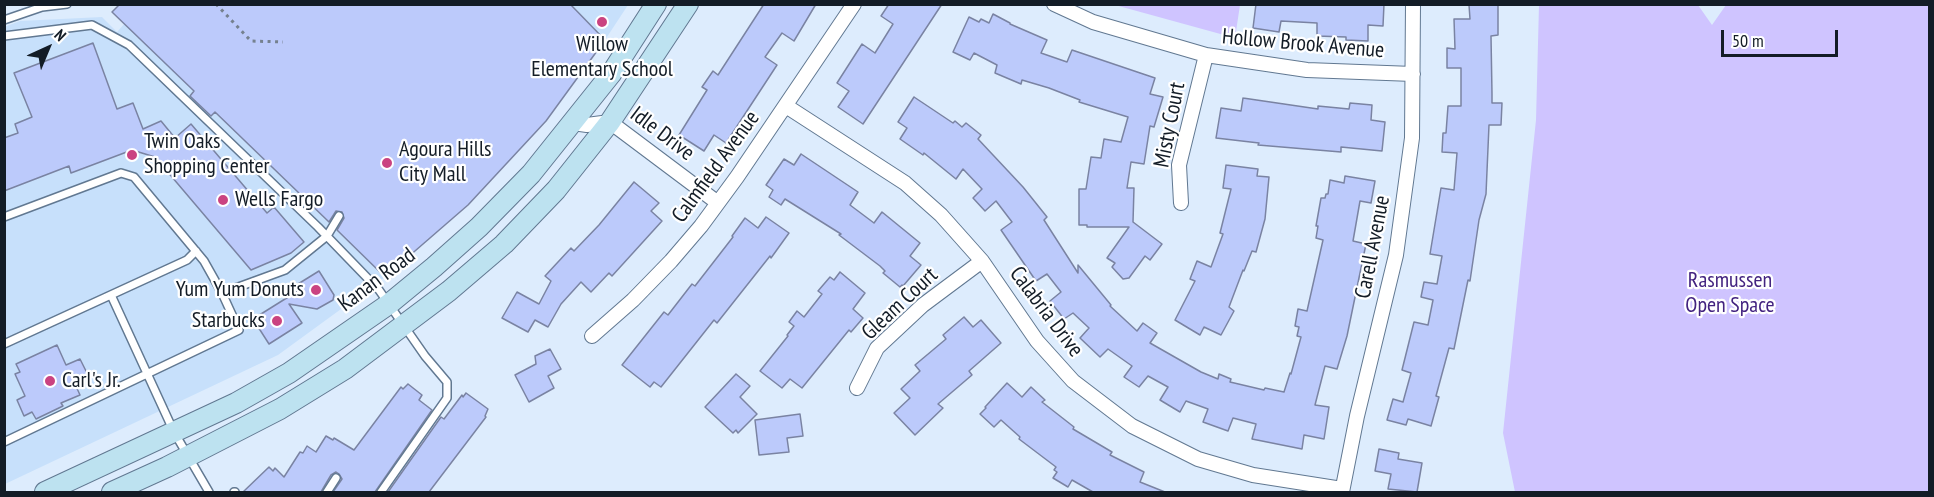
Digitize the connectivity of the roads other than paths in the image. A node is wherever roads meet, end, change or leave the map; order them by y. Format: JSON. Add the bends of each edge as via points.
{"nodes":[{"id":1,"x":68,"y":4,"type":"edge"},
{"id":2,"x":656,"y":4,"type":"edge"},
{"id":3,"x":688,"y":4,"type":"edge"},
{"id":4,"x":854,"y":4,"type":"edge"},
{"id":5,"x":1054,"y":4,"type":"edge"},
{"id":6,"x":1413,"y":4,"type":"edge"},
{"id":7,"x":4,"y":20,"type":"edge"},
{"id":8,"x":4,"y":36,"type":"edge"},
{"id":9,"x":1206,"y":55,"type":"junction"},
{"id":10,"x":1413,"y":74,"type":"junction"},
{"id":11,"x":786,"y":106,"type":"junction"},
{"id":12,"x":610,"y":122,"type":"junction"},
{"id":13,"x":573,"y":123,"type":"junction"},
{"id":14,"x":718,"y":203,"type":"junction"},
{"id":15,"x":1181,"y":203,"type":"dead end"},
{"id":16,"x":339,"y":216,"type":"dead end"},
{"id":17,"x":4,"y":217,"type":"edge"},
{"id":18,"x":327,"y":236,"type":"junction"},
{"id":19,"x":196,"y":251,"type":"junction"},
{"id":20,"x":982,"y":261,"type":"junction"},
{"id":21,"x":222,"y":293,"type":"junction"},
{"id":22,"x":111,"y":295,"type":"junction"},
{"id":23,"x":389,"y":304,"type":"junction"},
{"id":24,"x":403,"y":326,"type":"junction"},
{"id":25,"x":592,"y":336,"type":"dead end"},
{"id":26,"x":4,"y":344,"type":"edge"},
{"id":27,"x":147,"y":374,"type":"junction"},
{"id":28,"x":857,"y":388,"type":"dead end"},
{"id":29,"x":174,"y":432,"type":"junction"},
{"id":30,"x":4,"y":442,"type":"edge"},
{"id":31,"x":189,"y":456,"type":"junction"},
{"id":32,"x":336,"y":478,"type":"dead end"},
{"id":33,"x":1342,"y":491,"type":"edge"},
{"id":34,"x":45,"y":492,"type":"edge"},
{"id":35,"x":112,"y":492,"type":"edge"},
{"id":36,"x":209,"y":492,"type":"edge"},
{"id":37,"x":327,"y":492,"type":"edge"},
{"id":38,"x":381,"y":492,"type":"edge"}],
"edges":[{"from":1,"to":7,"type":"lane","via":[[42,7]]},
{"from":2,"to":13,"type":"main road","name":"Kanan Road","via":[[611,74]]},
{"from":3,"to":12,"type":"main road"},
{"from":4,"to":11,"type":"street","name":"Calmfield Avenue"},
{"from":5,"to":9,"type":"street","name":"Hollow Brook Avenue","via":[[1093,22]]},
{"from":6,"to":10,"type":"street","name":"Carell Avenue"},
{"from":8,"to":18,"type":"lane","via":[[92,25],[129,45]]},
{"from":9,"to":10,"type":"street","name":"Hollow Brook Avenue","via":[[1307,70]]},
{"from":9,"to":15,"type":"street","name":"Misty Court","via":[[1179,165]]},
{"from":10,"to":33,"type":"street","name":"Carell Avenue","via":[[1412,138],[1396,255]]},
{"from":11,"to":14,"type":"street","name":"Calmfield Avenue"},
{"from":11,"to":20,"type":"street","name":"Calabria Drive","via":[[905,183],[941,215]]},
{"from":12,"to":13,"type":"street","name":"Idle Drive"},
{"from":12,"to":14,"type":"street","name":"Idle Drive"},
{"from":12,"to":24,"type":"main road","via":[[556,190],[504,244]]},
{"from":13,"to":23,"type":"main road","name":"Kanan Road","via":[[531,174],[479,227]]},
{"from":14,"to":25,"type":"street","name":"Calmfield Avenue","via":[[672,261]]},
{"from":16,"to":18,"type":"lane"},
{"from":17,"to":19,"type":"lane","via":[[121,173],[134,177]]},
{"from":18,"to":21,"type":"lane","via":[[285,270]]},
{"from":18,"to":23,"type":"lane"},
{"from":19,"to":21,"type":"lane"},
{"from":19,"to":22,"type":"lane","via":[[187,260]]},
{"from":20,"to":28,"type":"street","name":"Gleam Court","via":[[923,305],[877,348]]},
{"from":20,"to":33,"type":"street","name":"Calabria Drive","via":[[1037,341],[1073,381],[1131,426],[1198,459],[1253,475]]},
{"from":21,"to":27,"type":"lane","via":[[239,330]]},
{"from":22,"to":26,"type":"lane"},
{"from":22,"to":27,"type":"lane"},
{"from":23,"to":24,"type":"lane"},
{"from":23,"to":29,"type":"main road","name":"Kanan Road","via":[[289,373]]},
{"from":24,"to":31,"type":"main road","via":[[345,369],[280,409]]},
{"from":24,"to":38,"type":"lane","via":[[447,382],[447,398]]},
{"from":27,"to":29,"type":"lane"},
{"from":27,"to":30,"type":"lane"},
{"from":29,"to":31,"type":"lane"},
{"from":29,"to":34,"type":"main road","name":"Kanan Road"},
{"from":31,"to":35,"type":"main road"},
{"from":31,"to":36,"type":"lane"},
{"from":32,"to":37,"type":"lane"}]}
